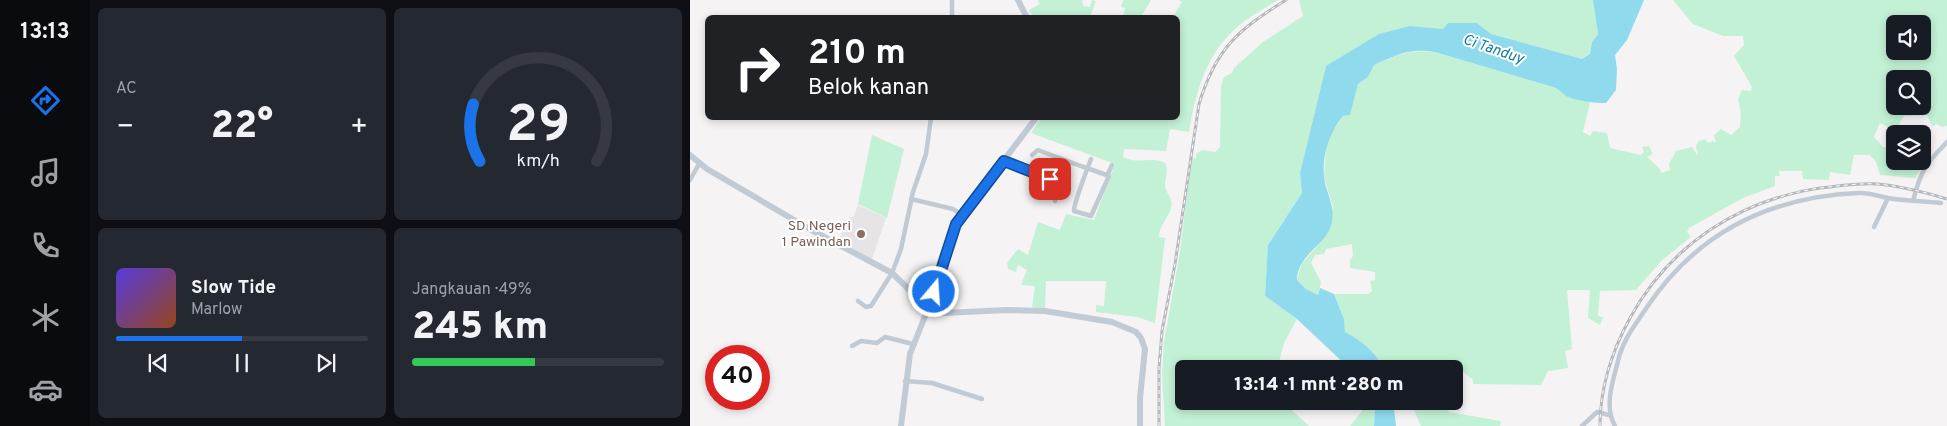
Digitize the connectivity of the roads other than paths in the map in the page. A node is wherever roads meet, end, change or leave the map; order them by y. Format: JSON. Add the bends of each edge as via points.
{"nodes":[{"id":1,"x":952,"y":0,"type":"edge"},
{"id":2,"x":1018,"y":0,"type":"edge"},
{"id":3,"x":952,"y":15,"type":"edge"},
{"id":4,"x":1026,"y":15,"type":"edge"},
{"id":5,"x":931,"y":120,"type":"edge"},
{"id":6,"x":1035,"y":120,"type":"edge"},
{"id":7,"x":1947,"y":142,"type":"edge"},
{"id":8,"x":690,"y":155,"type":"edge"},
{"id":9,"x":1032,"y":155,"type":"dead end"},
{"id":10,"x":1091,"y":159,"type":"dead end"},
{"id":11,"x":1004,"y":161,"type":"junction"},
{"id":12,"x":1070,"y":162,"type":"junction"},
{"id":13,"x":699,"y":164,"type":"junction"},
{"id":14,"x":1112,"y":165,"type":"dead end"},
{"id":15,"x":1087,"y":168,"type":"junction"},
{"id":16,"x":1107,"y":176,"type":"junction"},
{"id":17,"x":690,"y":180,"type":"edge"},
{"id":18,"x":1062,"y":182,"type":"junction"},
{"id":19,"x":1888,"y":198,"type":"junction"},
{"id":20,"x":911,"y":199,"type":"junction"},
{"id":21,"x":1913,"y":200,"type":"junction"},
{"id":22,"x":1055,"y":202,"type":"dead end"},
{"id":23,"x":1941,"y":203,"type":"dead end"},
{"id":24,"x":962,"y":214,"type":"junction"},
{"id":25,"x":1874,"y":226,"type":"dead end"},
{"id":26,"x":892,"y":273,"type":"junction"},
{"id":27,"x":858,"y":301,"type":"dead end"},
{"id":28,"x":928,"y":308,"type":"junction"},
{"id":29,"x":913,"y":344,"type":"junction"},
{"id":30,"x":852,"y":346,"type":"dead end"},
{"id":31,"x":905,"y":381,"type":"junction"},
{"id":32,"x":982,"y":400,"type":"dead end"},
{"id":33,"x":1609,"y":415,"type":"junction"},
{"id":34,"x":901,"y":426,"type":"edge"},
{"id":35,"x":1140,"y":426,"type":"edge"},
{"id":36,"x":1582,"y":426,"type":"edge"},
{"id":37,"x":1615,"y":426,"type":"edge"}],
"edges":[{"from":1,"to":3,"type":"street"},
{"from":2,"to":4,"type":"street"},
{"from":5,"to":20,"type":"street","via":[[926,154]]},
{"from":6,"to":11,"type":"street"},
{"from":7,"to":21,"type":"street","via":[[1920,174]]},
{"from":8,"to":13,"type":"street"},
{"from":9,"to":12,"type":"street","via":[[1038,150]]},
{"from":10,"to":15,"type":"street"},
{"from":11,"to":18,"type":"street"},
{"from":11,"to":24,"type":"street"},
{"from":12,"to":15,"type":"street"},
{"from":12,"to":18,"type":"street"},
{"from":13,"to":17,"type":"street"},
{"from":13,"to":26,"type":"street"},
{"from":14,"to":16,"type":"street"},
{"from":15,"to":16,"type":"street"},
{"from":15,"to":16,"type":"street","via":[[1074,209],[1086,216],[1093,215]]},
{"from":18,"to":22,"type":"street"},
{"from":19,"to":21,"type":"street"},
{"from":19,"to":25,"type":"street"},
{"from":19,"to":33,"type":"street","via":[[1859,193],[1802,200],[1752,217],[1705,243],[1662,286],[1627,338],[1611,388]]},
{"from":20,"to":24,"type":"street"},
{"from":20,"to":26,"type":"street"},
{"from":21,"to":23,"type":"street"},
{"from":24,"to":28,"type":"street"},
{"from":26,"to":27,"type":"street","via":[[871,306],[866,307]]},
{"from":26,"to":28,"type":"street"},
{"from":28,"to":29,"type":"street"},
{"from":28,"to":35,"type":"street","via":[[944,313],[1045,311],[1112,322],[1136,332],[1145,349]]},
{"from":29,"to":30,"type":"street","via":[[885,337],[877,343],[862,341]]},
{"from":29,"to":31,"type":"street"},
{"from":31,"to":32,"type":"street","via":[[932,383]]},
{"from":31,"to":34,"type":"street"},
{"from":33,"to":36,"type":"street","via":[[1595,412]]},
{"from":33,"to":37,"type":"street"}]}
